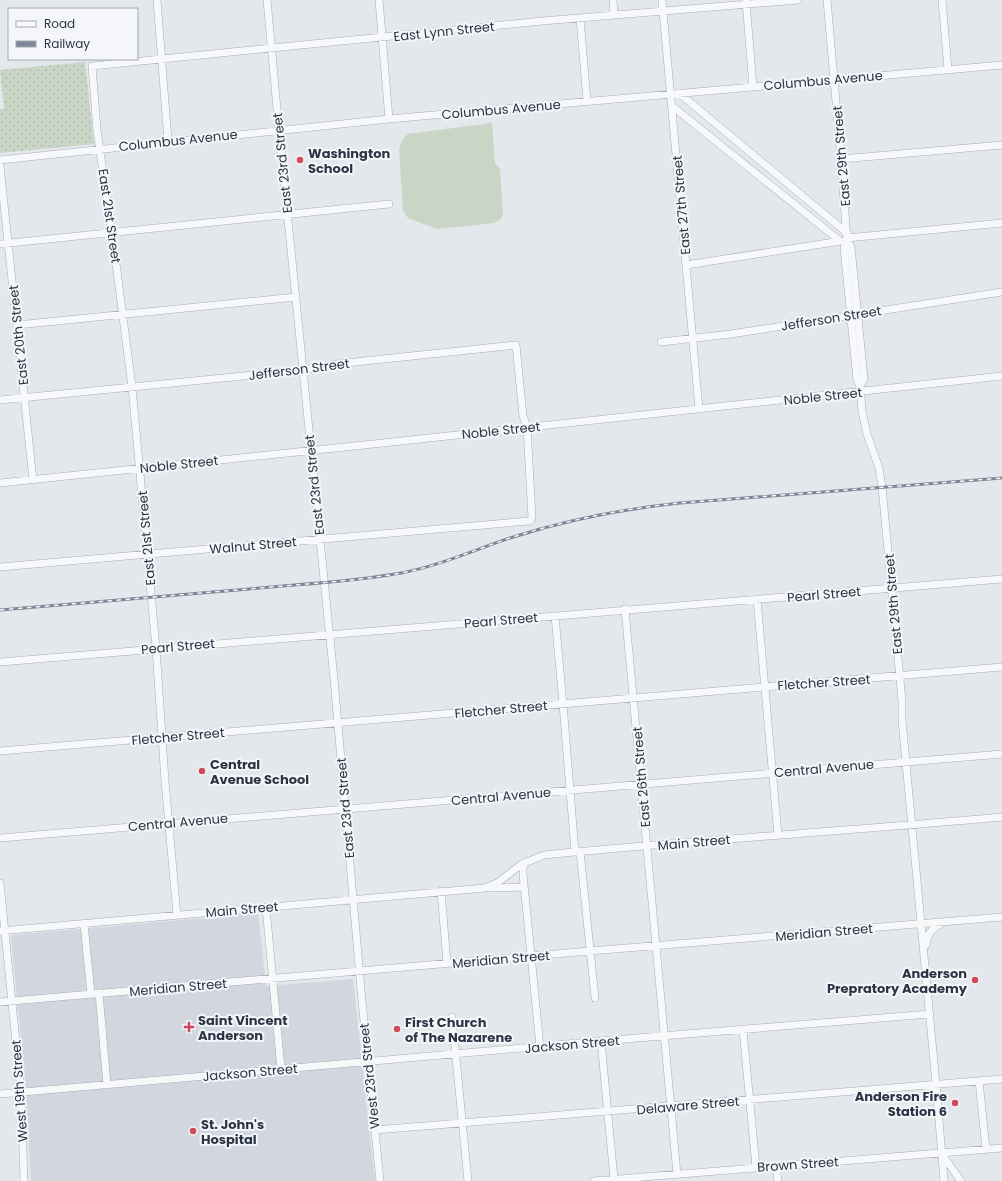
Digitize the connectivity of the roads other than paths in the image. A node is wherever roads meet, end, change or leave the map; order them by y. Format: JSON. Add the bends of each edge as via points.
{"nodes":[{"id":1,"x":157,"y":0,"type":"edge"},
{"id":2,"x":267,"y":0,"type":"edge"},
{"id":3,"x":379,"y":0,"type":"edge"},
{"id":4,"x":613,"y":0,"type":"edge"},
{"id":5,"x":662,"y":0,"type":"edge"},
{"id":6,"x":798,"y":0,"type":"edge"},
{"id":7,"x":827,"y":0,"type":"edge"},
{"id":8,"x":942,"y":0,"type":"edge"},
{"id":9,"x":746,"y":2,"type":"edge"},
{"id":10,"x":663,"y":12,"type":"junction"},
{"id":11,"x":614,"y":15,"type":"junction"},
{"id":12,"x":580,"y":18,"type":"junction"},
{"id":13,"x":382,"y":37,"type":"junction"},
{"id":14,"x":272,"y":48,"type":"junction"},
{"id":15,"x":162,"y":59,"type":"junction"},
{"id":16,"x":1002,"y":65,"type":"edge"},
{"id":17,"x":92,"y":66,"type":"joint"},
{"id":18,"x":948,"y":70,"type":"junction"},
{"id":19,"x":834,"y":79,"type":"junction"},
{"id":20,"x":753,"y":87,"type":"junction"},
{"id":21,"x":679,"y":93,"type":"junction"},
{"id":22,"x":671,"y":94,"type":"junction"},
{"id":23,"x":587,"y":102,"type":"junction"},
{"id":24,"x":672,"y":106,"type":"junction"},
{"id":25,"x":389,"y":119,"type":"junction"},
{"id":26,"x":279,"y":130,"type":"junction"},
{"id":27,"x":168,"y":142,"type":"junction"},
{"id":28,"x":1002,"y":145,"type":"edge"},
{"id":29,"x":100,"y":149,"type":"junction"},
{"id":30,"x":841,"y":159,"type":"junction"},
{"id":31,"x":0,"y":160,"type":"edge"},
{"id":32,"x":0,"y":166,"type":"edge"},
{"id":33,"x":389,"y":204,"type":"dead end"},
{"id":34,"x":288,"y":214,"type":"junction"},
{"id":35,"x":1002,"y":223,"type":"edge"},
{"id":36,"x":112,"y":232,"type":"junction"},
{"id":37,"x":845,"y":238,"type":"junction"},
{"id":38,"x":8,"y":243,"type":"junction"},
{"id":39,"x":0,"y":244,"type":"edge"},
{"id":40,"x":686,"y":265,"type":"junction"},
{"id":41,"x":1002,"y":292,"type":"edge"},
{"id":42,"x":296,"y":297,"type":"junction"},
{"id":43,"x":123,"y":314,"type":"junction"},
{"id":44,"x":854,"y":314,"type":"junction"},
{"id":45,"x":17,"y":325,"type":"junction"},
{"id":46,"x":693,"y":338,"type":"junction"},
{"id":47,"x":661,"y":342,"type":"dead end"},
{"id":48,"x":303,"y":370,"type":"junction"},
{"id":49,"x":1002,"y":376,"type":"edge"},
{"id":50,"x":132,"y":387,"type":"junction"},
{"id":51,"x":861,"y":389,"type":"junction"},
{"id":52,"x":24,"y":398,"type":"junction"},
{"id":53,"x":0,"y":400,"type":"edge"},
{"id":54,"x":699,"y":409,"type":"junction"},
{"id":55,"x":527,"y":427,"type":"junction"},
{"id":56,"x":311,"y":450,"type":"junction"},
{"id":57,"x":140,"y":468,"type":"junction"},
{"id":58,"x":33,"y":480,"type":"junction"},
{"id":59,"x":0,"y":483,"type":"edge"},
{"id":60,"x":320,"y":540,"type":"junction"},
{"id":61,"x":148,"y":554,"type":"junction"},
{"id":62,"x":0,"y":567,"type":"edge"},
{"id":63,"x":1002,"y":579,"type":"edge"},
{"id":64,"x":891,"y":588,"type":"junction"},
{"id":65,"x":757,"y":599,"type":"junction"},
{"id":66,"x":626,"y":609,"type":"junction"},
{"id":67,"x":555,"y":616,"type":"junction"},
{"id":68,"x":330,"y":634,"type":"junction"},
{"id":69,"x":156,"y":648,"type":"junction"},
{"id":70,"x":0,"y":662,"type":"edge"},
{"id":71,"x":1002,"y":667,"type":"edge"},
{"id":72,"x":899,"y":676,"type":"junction"},
{"id":73,"x":765,"y":687,"type":"junction"},
{"id":74,"x":634,"y":698,"type":"junction"},
{"id":75,"x":564,"y":704,"type":"junction"},
{"id":76,"x":338,"y":722,"type":"junction"},
{"id":77,"x":162,"y":737,"type":"junction"},
{"id":78,"x":0,"y":752,"type":"edge"},
{"id":79,"x":1002,"y":754,"type":"edge"},
{"id":80,"x":907,"y":761,"type":"junction"},
{"id":81,"x":772,"y":773,"type":"junction"},
{"id":82,"x":641,"y":784,"type":"junction"},
{"id":83,"x":570,"y":790,"type":"junction"},
{"id":84,"x":345,"y":808,"type":"junction"},
{"id":85,"x":1002,"y":817,"type":"edge"},
{"id":86,"x":169,"y":823,"type":"junction"},
{"id":87,"x":912,"y":825,"type":"junction"},
{"id":88,"x":778,"y":835,"type":"junction"},
{"id":89,"x":0,"y":838,"type":"edge"},
{"id":90,"x":647,"y":846,"type":"junction"},
{"id":91,"x":578,"y":852,"type":"junction"},
{"id":92,"x":526,"y":862,"type":"junction"},
{"id":93,"x":0,"y":884,"type":"edge"},
{"id":94,"x":524,"y":887,"type":"junction"},
{"id":95,"x":485,"y":888,"type":"junction"},
{"id":96,"x":441,"y":891,"type":"junction"},
{"id":97,"x":353,"y":899,"type":"junction"},
{"id":98,"x":266,"y":907,"type":"junction"},
{"id":99,"x":178,"y":916,"type":"junction"},
{"id":100,"x":1002,"y":917,"type":"edge"},
{"id":101,"x":951,"y":922,"type":"junction"},
{"id":102,"x":84,"y":924,"type":"junction"},
{"id":103,"x":921,"y":924,"type":"junction"},
{"id":104,"x":3,"y":930,"type":"edge"},
{"id":105,"x":656,"y":946,"type":"junction"},
{"id":106,"x":590,"y":951,"type":"junction"},
{"id":107,"x":531,"y":956,"type":"junction"},
{"id":108,"x":925,"y":961,"type":"junction"},
{"id":109,"x":447,"y":963,"type":"junction"},
{"id":110,"x":359,"y":971,"type":"junction"},
{"id":111,"x":272,"y":979,"type":"junction"},
{"id":112,"x":99,"y":993,"type":"junction"},
{"id":113,"x":91,"y":994,"type":"junction"},
{"id":114,"x":594,"y":998,"type":"dead end"},
{"id":115,"x":12,"y":1000,"type":"junction"},
{"id":116,"x":0,"y":1002,"type":"edge"},
{"id":117,"x":930,"y":1014,"type":"junction"},
{"id":118,"x":452,"y":1017,"type":"dead end"},
{"id":119,"x":743,"y":1030,"type":"junction"},
{"id":120,"x":664,"y":1036,"type":"junction"},
{"id":121,"x":601,"y":1041,"type":"junction"},
{"id":122,"x":540,"y":1047,"type":"junction"},
{"id":123,"x":456,"y":1054,"type":"junction"},
{"id":124,"x":368,"y":1061,"type":"junction"},
{"id":125,"x":281,"y":1069,"type":"junction"},
{"id":126,"x":1002,"y":1079,"type":"edge"},
{"id":127,"x":979,"y":1081,"type":"junction"},
{"id":128,"x":936,"y":1084,"type":"junction"},
{"id":129,"x":108,"y":1085,"type":"junction"},
{"id":130,"x":21,"y":1092,"type":"junction"},
{"id":131,"x":0,"y":1094,"type":"edge"},
{"id":132,"x":750,"y":1099,"type":"junction"},
{"id":133,"x":670,"y":1106,"type":"junction"},
{"id":134,"x":608,"y":1111,"type":"junction"},
{"id":135,"x":462,"y":1123,"type":"junction"},
{"id":136,"x":374,"y":1130,"type":"junction"},
{"id":137,"x":1002,"y":1148,"type":"edge"},
{"id":138,"x":986,"y":1149,"type":"junction"},
{"id":139,"x":941,"y":1153,"type":"junction"},
{"id":140,"x":776,"y":1166,"type":"junction"},
{"id":141,"x":756,"y":1168,"type":"junction"},
{"id":142,"x":694,"y":1173,"type":"junction"},
{"id":143,"x":677,"y":1174,"type":"junction"},
{"id":144,"x":612,"y":1180,"type":"edge"},
{"id":145,"x":24,"y":1181,"type":"edge"},
{"id":146,"x":380,"y":1181,"type":"edge"},
{"id":147,"x":468,"y":1181,"type":"edge"},
{"id":148,"x":594,"y":1181,"type":"edge"},
{"id":149,"x":695,"y":1181,"type":"edge"},
{"id":150,"x":778,"y":1181,"type":"edge"},
{"id":151,"x":944,"y":1181,"type":"edge"},
{"id":152,"x":962,"y":1181,"type":"edge"}],
"edges":[{"from":1,"to":15,"type":"street"},
{"from":2,"to":14,"type":"street","name":"East 23rd Street"},
{"from":3,"to":13,"type":"street"},
{"from":4,"to":11,"type":"street"},
{"from":5,"to":10,"type":"street","name":"East 27th Street"},
{"from":6,"to":9,"type":"street","name":"East Lynn Street"},
{"from":7,"to":19,"type":"street","name":"East 29th Street"},
{"from":8,"to":18,"type":"street"},
{"from":9,"to":10,"type":"street","name":"East Lynn Street"},
{"from":9,"to":20,"type":"street"},
{"from":10,"to":11,"type":"street","name":"East Lynn Street"},
{"from":10,"to":22,"type":"street","name":"East 27th Street"},
{"from":11,"to":12,"type":"street","name":"East Lynn Street"},
{"from":12,"to":13,"type":"street","name":"East Lynn Street"},
{"from":12,"to":23,"type":"street"},
{"from":13,"to":14,"type":"street","name":"East Lynn Street"},
{"from":13,"to":25,"type":"street"},
{"from":14,"to":15,"type":"street","name":"East Lynn Street"},
{"from":14,"to":26,"type":"street","name":"East 23rd Street"},
{"from":15,"to":17,"type":"street","name":"East Lynn Street"},
{"from":15,"to":27,"type":"street"},
{"from":16,"to":18,"type":"street","name":"Columbus Avenue"},
{"from":17,"to":29,"type":"street","name":"East 21st Street"},
{"from":18,"to":19,"type":"street","name":"Columbus Avenue"},
{"from":19,"to":20,"type":"street","name":"Columbus Avenue"},
{"from":19,"to":30,"type":"street","name":"East 29th Street"},
{"from":20,"to":21,"type":"street","name":"Columbus Avenue"},
{"from":21,"to":22,"type":"street","name":"Columbus Avenue"},
{"from":21,"to":37,"type":"street"},
{"from":22,"to":23,"type":"street","name":"Columbus Avenue"},
{"from":22,"to":24,"type":"street","name":"East 27th Street"},
{"from":23,"to":25,"type":"street","name":"Columbus Avenue"},
{"from":24,"to":37,"type":"street"},
{"from":24,"to":40,"type":"street","name":"East 27th Street"},
{"from":25,"to":26,"type":"street","name":"Columbus Avenue"},
{"from":26,"to":27,"type":"street","name":"Columbus Avenue"},
{"from":26,"to":34,"type":"street","name":"East 23rd Street"},
{"from":27,"to":29,"type":"street","name":"Columbus Avenue"},
{"from":28,"to":30,"type":"street"},
{"from":29,"to":31,"type":"street","name":"Columbus Avenue"},
{"from":29,"to":36,"type":"street","name":"East 21st Street"},
{"from":30,"to":37,"type":"street","name":"East 29th Street"},
{"from":32,"to":38,"type":"street","name":"East 20th Street"},
{"from":33,"to":34,"type":"street"},
{"from":34,"to":36,"type":"street"},
{"from":34,"to":42,"type":"street","name":"East 23rd Street"},
{"from":35,"to":37,"type":"street"},
{"from":36,"to":38,"type":"street"},
{"from":36,"to":43,"type":"street","name":"East 21st Street"},
{"from":37,"to":40,"type":"street"},
{"from":37,"to":44,"type":"street","name":"East 29th Street","via":[[851,247]]},
{"from":38,"to":39,"type":"street"},
{"from":38,"to":45,"type":"street","name":"East 20th Street"},
{"from":40,"to":46,"type":"street","name":"East 27th Street"},
{"from":41,"to":44,"type":"street","name":"Jefferson Street"},
{"from":42,"to":43,"type":"street"},
{"from":42,"to":48,"type":"street","name":"East 23rd Street"},
{"from":43,"to":45,"type":"street"},
{"from":43,"to":50,"type":"street","name":"East 21st Street"},
{"from":44,"to":46,"type":"street","name":"Jefferson Street"},
{"from":44,"to":51,"type":"street","name":"East 29th Street","via":[[857,380]]},
{"from":45,"to":52,"type":"street","name":"East 20th Street"},
{"from":46,"to":47,"type":"street","name":"Jefferson Street"},
{"from":46,"to":54,"type":"street","name":"East 27th Street"},
{"from":48,"to":50,"type":"street","name":"Jefferson Street"},
{"from":48,"to":55,"type":"street","name":"Jefferson Street","via":[[336,364],[516,345],[522,416]]},
{"from":48,"to":56,"type":"street","name":"East 23rd Street"},
{"from":49,"to":51,"type":"street","name":"Noble Street"},
{"from":50,"to":52,"type":"street","name":"Jefferson Street"},
{"from":50,"to":57,"type":"street","name":"East 21st Street"},
{"from":51,"to":54,"type":"street","name":"Noble Street"},
{"from":51,"to":64,"type":"street","name":"East 29th Street","via":[[867,434],[880,474]]},
{"from":52,"to":53,"type":"street","name":"Jefferson Street"},
{"from":52,"to":58,"type":"street","name":"East 20th Street"},
{"from":54,"to":55,"type":"street","name":"Noble Street"},
{"from":55,"to":56,"type":"street","name":"Noble Street"},
{"from":55,"to":60,"type":"street","name":"Walnut Street","via":[[531,520]]},
{"from":56,"to":57,"type":"street","name":"Noble Street"},
{"from":56,"to":60,"type":"street","name":"East 23rd Street"},
{"from":57,"to":58,"type":"street","name":"Noble Street"},
{"from":57,"to":61,"type":"street","name":"East 21st Street"},
{"from":58,"to":59,"type":"street","name":"Noble Street"},
{"from":60,"to":61,"type":"street","name":"Walnut Street"},
{"from":60,"to":68,"type":"street","name":"East 23rd Street"},
{"from":61,"to":62,"type":"street","name":"Walnut Street"},
{"from":61,"to":69,"type":"street","name":"East 21st Street"},
{"from":63,"to":64,"type":"street","name":"Pearl Street"},
{"from":64,"to":65,"type":"street","name":"Pearl Street"},
{"from":64,"to":72,"type":"street","name":"East 29th Street"},
{"from":65,"to":66,"type":"street","name":"Pearl Street"},
{"from":65,"to":73,"type":"street"},
{"from":66,"to":67,"type":"street","name":"Pearl Street"},
{"from":66,"to":74,"type":"street","name":"East 26th Street"},
{"from":67,"to":68,"type":"street","name":"Pearl Street"},
{"from":67,"to":75,"type":"street"},
{"from":68,"to":69,"type":"street","name":"Pearl Street"},
{"from":68,"to":76,"type":"street","name":"East 23rd Street"},
{"from":69,"to":70,"type":"street","name":"Pearl Street"},
{"from":69,"to":77,"type":"street","name":"East 21st Street"},
{"from":71,"to":72,"type":"street","name":"Fletcher Street"},
{"from":72,"to":73,"type":"street","name":"Fletcher Street"},
{"from":72,"to":80,"type":"street","name":"East 29th Street"},
{"from":73,"to":74,"type":"street","name":"Fletcher Street"},
{"from":73,"to":81,"type":"street"},
{"from":74,"to":75,"type":"street","name":"Fletcher Street"},
{"from":74,"to":82,"type":"street","name":"East 26th Street"},
{"from":75,"to":76,"type":"street","name":"Fletcher Street"},
{"from":75,"to":83,"type":"street"},
{"from":76,"to":77,"type":"street","name":"Fletcher Street"},
{"from":76,"to":84,"type":"street","name":"East 23rd Street"},
{"from":77,"to":78,"type":"street","name":"Fletcher Street"},
{"from":77,"to":86,"type":"street","name":"East 21st Street"},
{"from":79,"to":80,"type":"street","name":"Central Avenue"},
{"from":80,"to":81,"type":"street","name":"Central Avenue"},
{"from":80,"to":87,"type":"street","name":"East 29th Street"},
{"from":81,"to":82,"type":"street","name":"Central Avenue"},
{"from":81,"to":88,"type":"street"},
{"from":82,"to":83,"type":"street","name":"Central Avenue"},
{"from":82,"to":90,"type":"street","name":"East 26th Street"},
{"from":83,"to":84,"type":"street","name":"Central Avenue"},
{"from":83,"to":91,"type":"street"},
{"from":84,"to":86,"type":"street","name":"Central Avenue"},
{"from":84,"to":97,"type":"street","name":"East 23rd Street"},
{"from":85,"to":87,"type":"street","name":"Main Street"},
{"from":86,"to":89,"type":"street","name":"Central Avenue"},
{"from":86,"to":99,"type":"street","name":"East 21st Street"},
{"from":87,"to":88,"type":"street","name":"Main Street"},
{"from":87,"to":103,"type":"street","name":"East 29th Street"},
{"from":88,"to":90,"type":"street","name":"Main Street"},
{"from":90,"to":91,"type":"street","name":"Main Street"},
{"from":90,"to":105,"type":"street","name":"East 26th Street"},
{"from":91,"to":92,"type":"street","name":"Main Street","via":[[544,855]]},
{"from":91,"to":106,"type":"street"},
{"from":92,"to":94,"type":"street","via":[[523,872]]},
{"from":92,"to":95,"type":"street","name":"Main Street","via":[[497,883]]},
{"from":93,"to":104,"type":"street","name":"West 19th Street"},
{"from":94,"to":95,"type":"street","name":"Main Street"},
{"from":94,"to":107,"type":"street"},
{"from":95,"to":96,"type":"street","name":"Main Street"},
{"from":96,"to":97,"type":"street","name":"Main Street"},
{"from":96,"to":109,"type":"street"},
{"from":97,"to":98,"type":"street","name":"Main Street"},
{"from":97,"to":110,"type":"street","name":"East 23rd Street"},
{"from":98,"to":99,"type":"street","name":"Main Street"},
{"from":98,"to":111,"type":"street"},
{"from":99,"to":102,"type":"street","name":"Main Street"},
{"from":100,"to":101,"type":"street","name":"Meridian Street"},
{"from":101,"to":103,"type":"street","name":"Meridian Street"},
{"from":101,"to":108,"type":"street","via":[[939,925],[928,935]]},
{"from":102,"to":104,"type":"street","name":"Main Street"},
{"from":102,"to":113,"type":"street"},
{"from":103,"to":105,"type":"street","name":"Meridian Street"},
{"from":103,"to":108,"type":"street","name":"East 29th Street"},
{"from":104,"to":115,"type":"street","name":"West 19th Street"},
{"from":105,"to":106,"type":"street","name":"Meridian Street"},
{"from":105,"to":120,"type":"street","name":"East 26th Street"},
{"from":106,"to":107,"type":"street","name":"Meridian Street"},
{"from":106,"to":114,"type":"street"},
{"from":107,"to":109,"type":"street","name":"Meridian Street"},
{"from":107,"to":122,"type":"street"},
{"from":108,"to":117,"type":"street"},
{"from":109,"to":110,"type":"street","name":"Meridian Street"},
{"from":110,"to":111,"type":"street","name":"Meridian Street"},
{"from":110,"to":124,"type":"street","name":"West 23rd Street"},
{"from":111,"to":112,"type":"street","name":"Meridian Street"},
{"from":111,"to":125,"type":"street"},
{"from":112,"to":113,"type":"street","name":"Meridian Street"},
{"from":112,"to":129,"type":"street"},
{"from":113,"to":115,"type":"street","name":"Meridian Street"},
{"from":115,"to":116,"type":"street","name":"Meridian Street"},
{"from":115,"to":130,"type":"street","name":"West 19th Street"},
{"from":117,"to":119,"type":"street","name":"Jackson Street"},
{"from":117,"to":128,"type":"street"},
{"from":118,"to":123,"type":"street"},
{"from":119,"to":120,"type":"street","name":"Jackson Street"},
{"from":119,"to":132,"type":"street"},
{"from":120,"to":121,"type":"street","name":"Jackson Street"},
{"from":120,"to":133,"type":"street","name":"East 26th Street"},
{"from":121,"to":122,"type":"street","name":"Jackson Street"},
{"from":121,"to":134,"type":"street"},
{"from":122,"to":123,"type":"street","name":"Jackson Street"},
{"from":123,"to":124,"type":"street","name":"Jackson Street"},
{"from":123,"to":135,"type":"street"},
{"from":124,"to":125,"type":"street","name":"Jackson Street"},
{"from":124,"to":136,"type":"street","name":"West 23rd Street"},
{"from":125,"to":129,"type":"street","name":"Jackson Street"},
{"from":126,"to":127,"type":"street","name":"Delaware Street"},
{"from":127,"to":128,"type":"street","name":"Delaware Street"},
{"from":127,"to":138,"type":"street"},
{"from":128,"to":132,"type":"street","name":"Delaware Street"},
{"from":128,"to":139,"type":"street"},
{"from":129,"to":130,"type":"street","name":"Jackson Street"},
{"from":130,"to":131,"type":"street","name":"Jackson Street"},
{"from":130,"to":145,"type":"street","name":"West 19th Street"},
{"from":132,"to":133,"type":"street","name":"Delaware Street"},
{"from":132,"to":141,"type":"street"},
{"from":133,"to":134,"type":"street","name":"Delaware Street"},
{"from":133,"to":143,"type":"street","name":"East 26th Street"},
{"from":134,"to":135,"type":"street","name":"Delaware Street"},
{"from":134,"to":144,"type":"street"},
{"from":135,"to":136,"type":"street","name":"Delaware Street"},
{"from":135,"to":147,"type":"street"},
{"from":136,"to":146,"type":"street","name":"West 23rd Street"},
{"from":137,"to":138,"type":"street","name":"Brown Street"},
{"from":138,"to":139,"type":"street","name":"Brown Street"},
{"from":139,"to":140,"type":"street","name":"Brown Street"},
{"from":139,"to":151,"type":"street"},
{"from":139,"to":152,"type":"street"},
{"from":140,"to":141,"type":"street","name":"Brown Street"},
{"from":140,"to":150,"type":"street"},
{"from":141,"to":142,"type":"street","name":"Brown Street"},
{"from":142,"to":143,"type":"street","name":"Brown Street"},
{"from":142,"to":149,"type":"street"},
{"from":143,"to":144,"type":"street","name":"Brown Street"},
{"from":144,"to":148,"type":"street","name":"Brown Street"}]}
